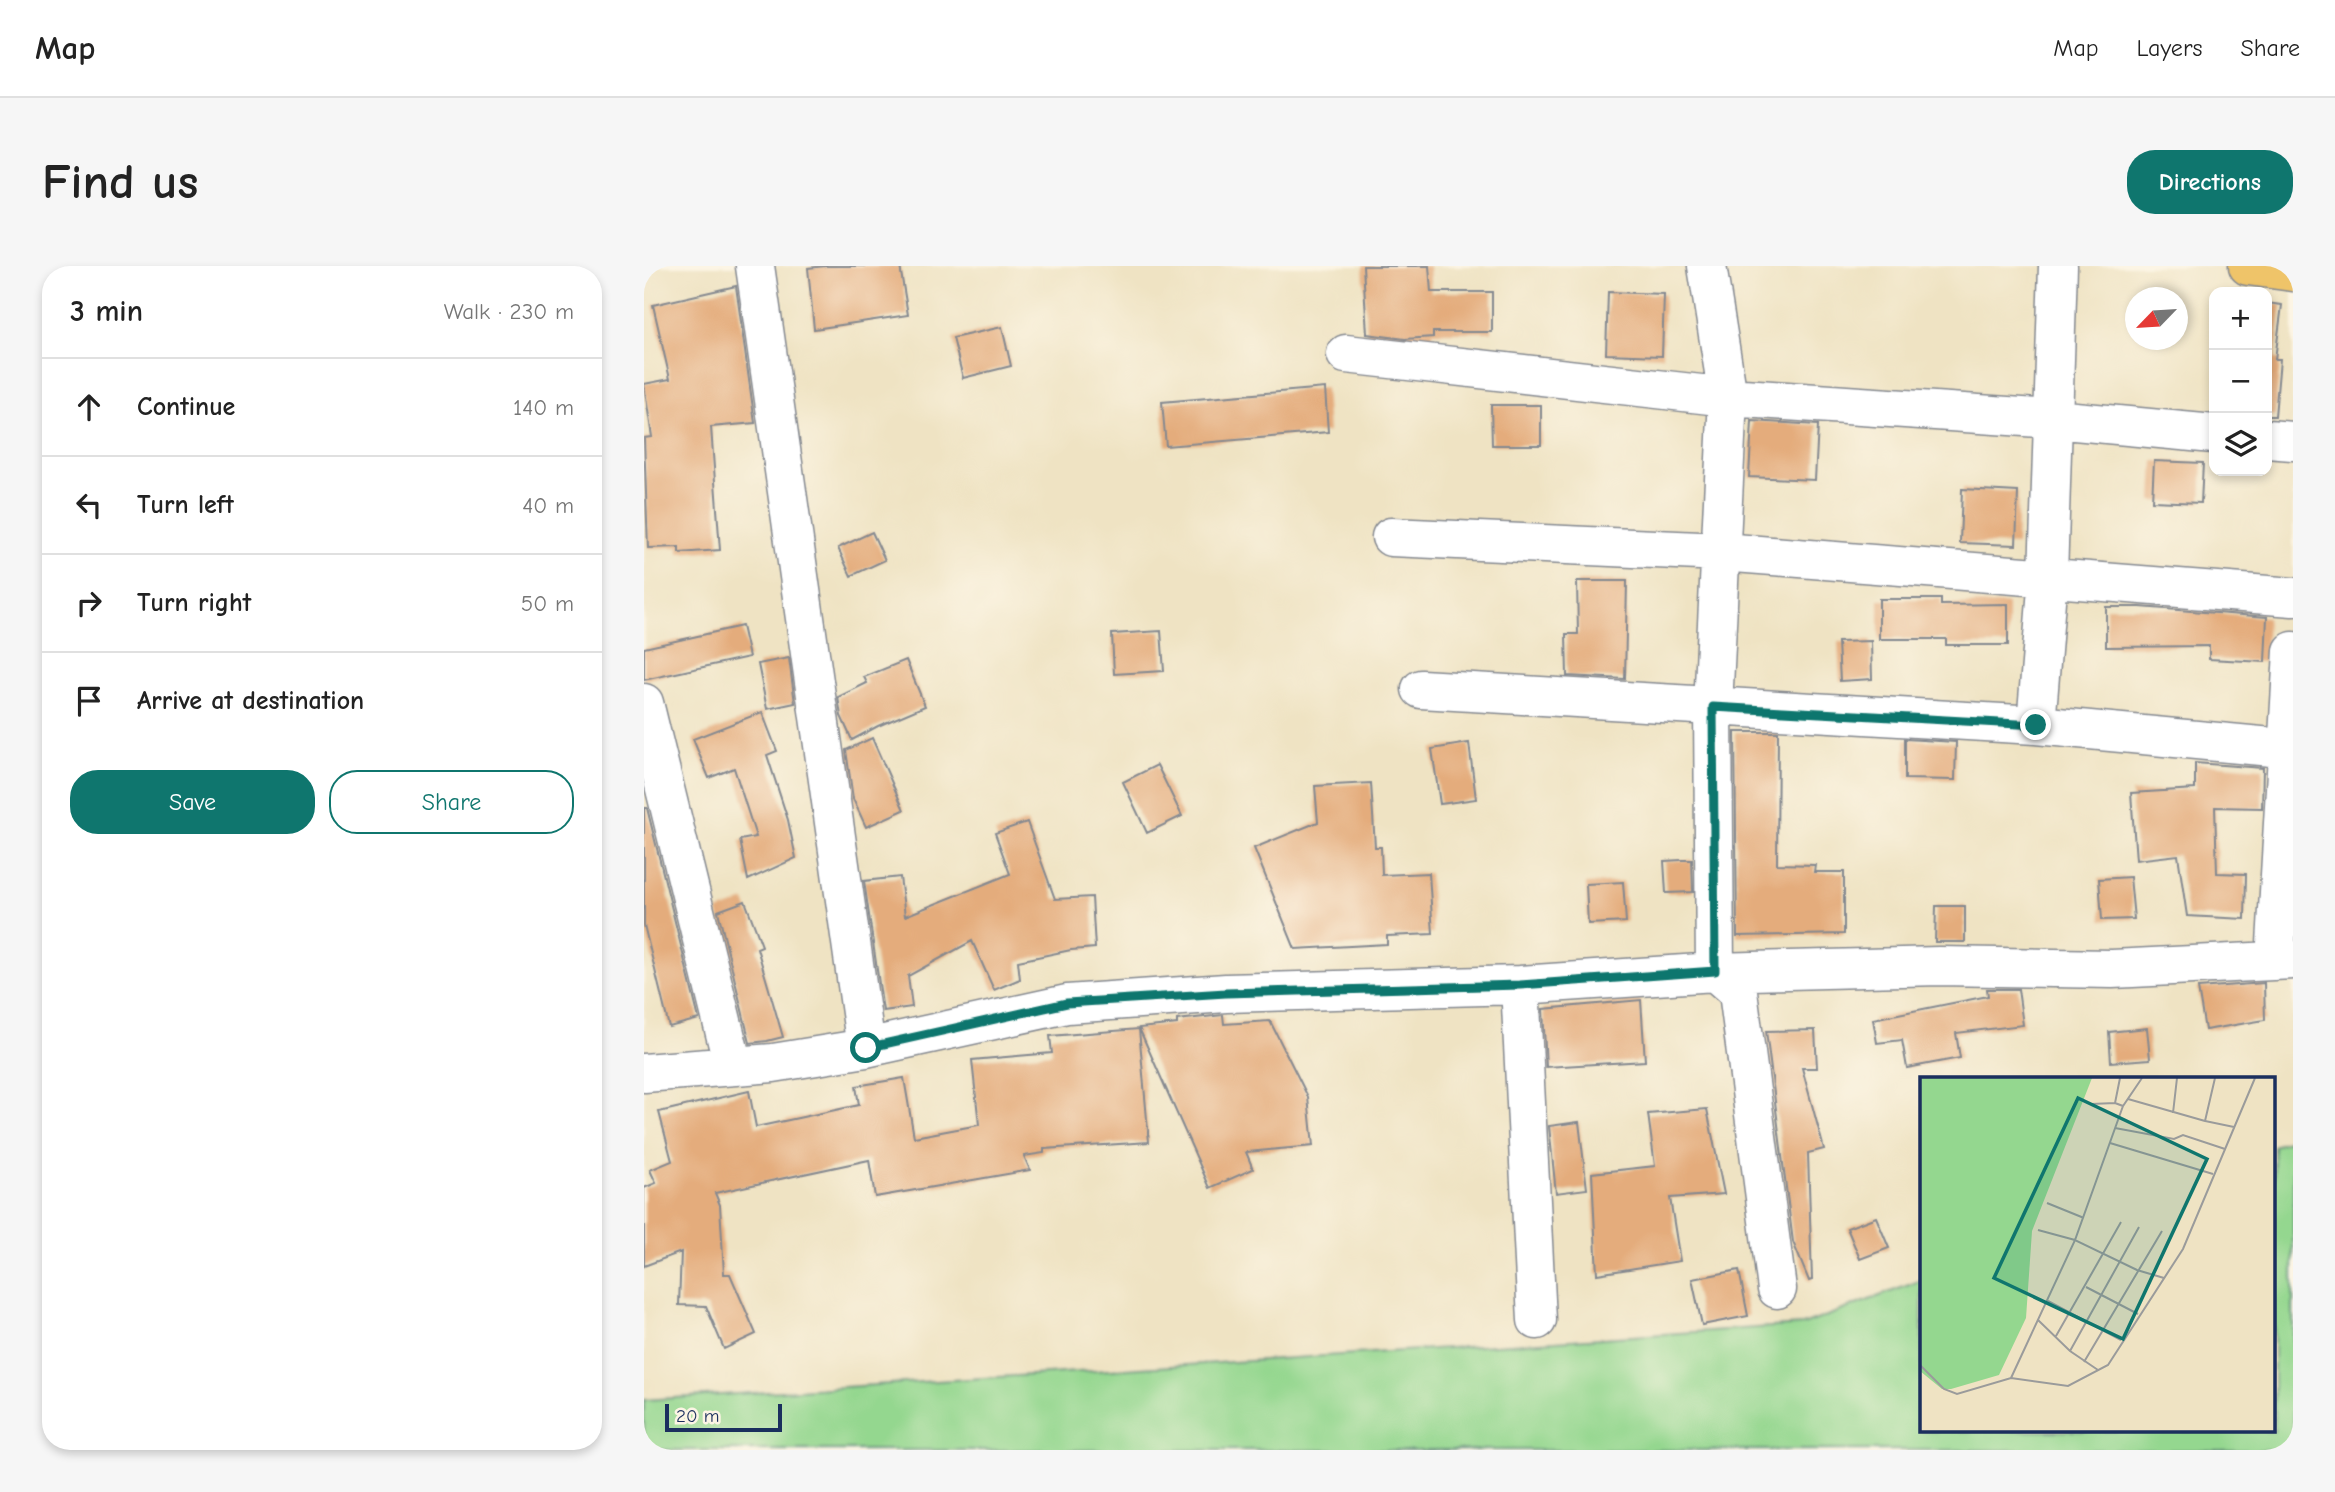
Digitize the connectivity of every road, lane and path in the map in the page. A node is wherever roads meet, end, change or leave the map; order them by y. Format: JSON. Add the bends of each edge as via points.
{"nodes":[{"id":1,"x":755,"y":266,"type":"edge"},
{"id":2,"x":1707,"y":266,"type":"edge"},
{"id":3,"x":2058,"y":266,"type":"edge"},
{"id":4,"x":2248,"y":266,"type":"edge"},
{"id":5,"x":2293,"y":272,"type":"edge"},
{"id":6,"x":1346,"y":354,"type":"dead end"},
{"id":7,"x":1728,"y":397,"type":"junction"},
{"id":8,"x":2053,"y":419,"type":"junction"},
{"id":9,"x":2209,"y":434,"type":"edge"},
{"id":10,"x":2272,"y":439,"type":"edge"},
{"id":11,"x":2293,"y":441,"type":"edge"},
{"id":12,"x":1391,"y":537,"type":"dead end"},
{"id":13,"x":1722,"y":552,"type":"junction"},
{"id":14,"x":2048,"y":576,"type":"junction"},
{"id":15,"x":2293,"y":597,"type":"edge"},
{"id":16,"x":2293,"y":651,"type":"edge"},
{"id":17,"x":1421,"y":689,"type":"dead end"},
{"id":18,"x":644,"y":703,"type":"edge"},
{"id":19,"x":1713,"y":707,"type":"junction"},
{"id":20,"x":2036,"y":725,"type":"junction"},
{"id":21,"x":2291,"y":748,"type":"edge"},
{"id":22,"x":2284,"y":960,"type":"edge"},
{"id":23,"x":1715,"y":971,"type":"junction"},
{"id":24,"x":1520,"y":985,"type":"junction"},
{"id":25,"x":866,"y":1048,"type":"junction"},
{"id":26,"x":733,"y":1066,"type":"junction"},
{"id":27,"x":644,"y":1073,"type":"edge"},
{"id":28,"x":1777,"y":1289,"type":"dead end"},
{"id":29,"x":1537,"y":1320,"type":"dead end"}],
"edges":[{"from":1,"to":25,"type":"street"},
{"from":2,"to":7,"type":"street"},
{"from":3,"to":8,"type":"street"},
{"from":4,"to":5,"type":"main road"},
{"from":6,"to":7,"type":"street"},
{"from":7,"to":8,"type":"street"},
{"from":7,"to":13,"type":"street"},
{"from":8,"to":9,"type":"street"},
{"from":8,"to":14,"type":"street"},
{"from":10,"to":11,"type":"street"},
{"from":12,"to":13,"type":"street"},
{"from":13,"to":14,"type":"street"},
{"from":13,"to":19,"type":"street"},
{"from":14,"to":15,"type":"street"},
{"from":14,"to":20,"type":"street"},
{"from":16,"to":21,"type":"street"},
{"from":17,"to":19,"type":"street"},
{"from":18,"to":26,"type":"street"},
{"from":19,"to":20,"type":"street"},
{"from":19,"to":23,"type":"street"},
{"from":20,"to":21,"type":"street"},
{"from":21,"to":22,"type":"street"},
{"from":22,"to":23,"type":"street","via":[[2112,969],[1939,966]]},
{"from":23,"to":24,"type":"street"},
{"from":23,"to":28,"type":"street","via":[[1738,992]]},
{"from":24,"to":25,"type":"street","via":[[1226,993],[1067,1003]]},
{"from":24,"to":29,"type":"street"},
{"from":25,"to":26,"type":"street"},
{"from":26,"to":27,"type":"street"}]}
